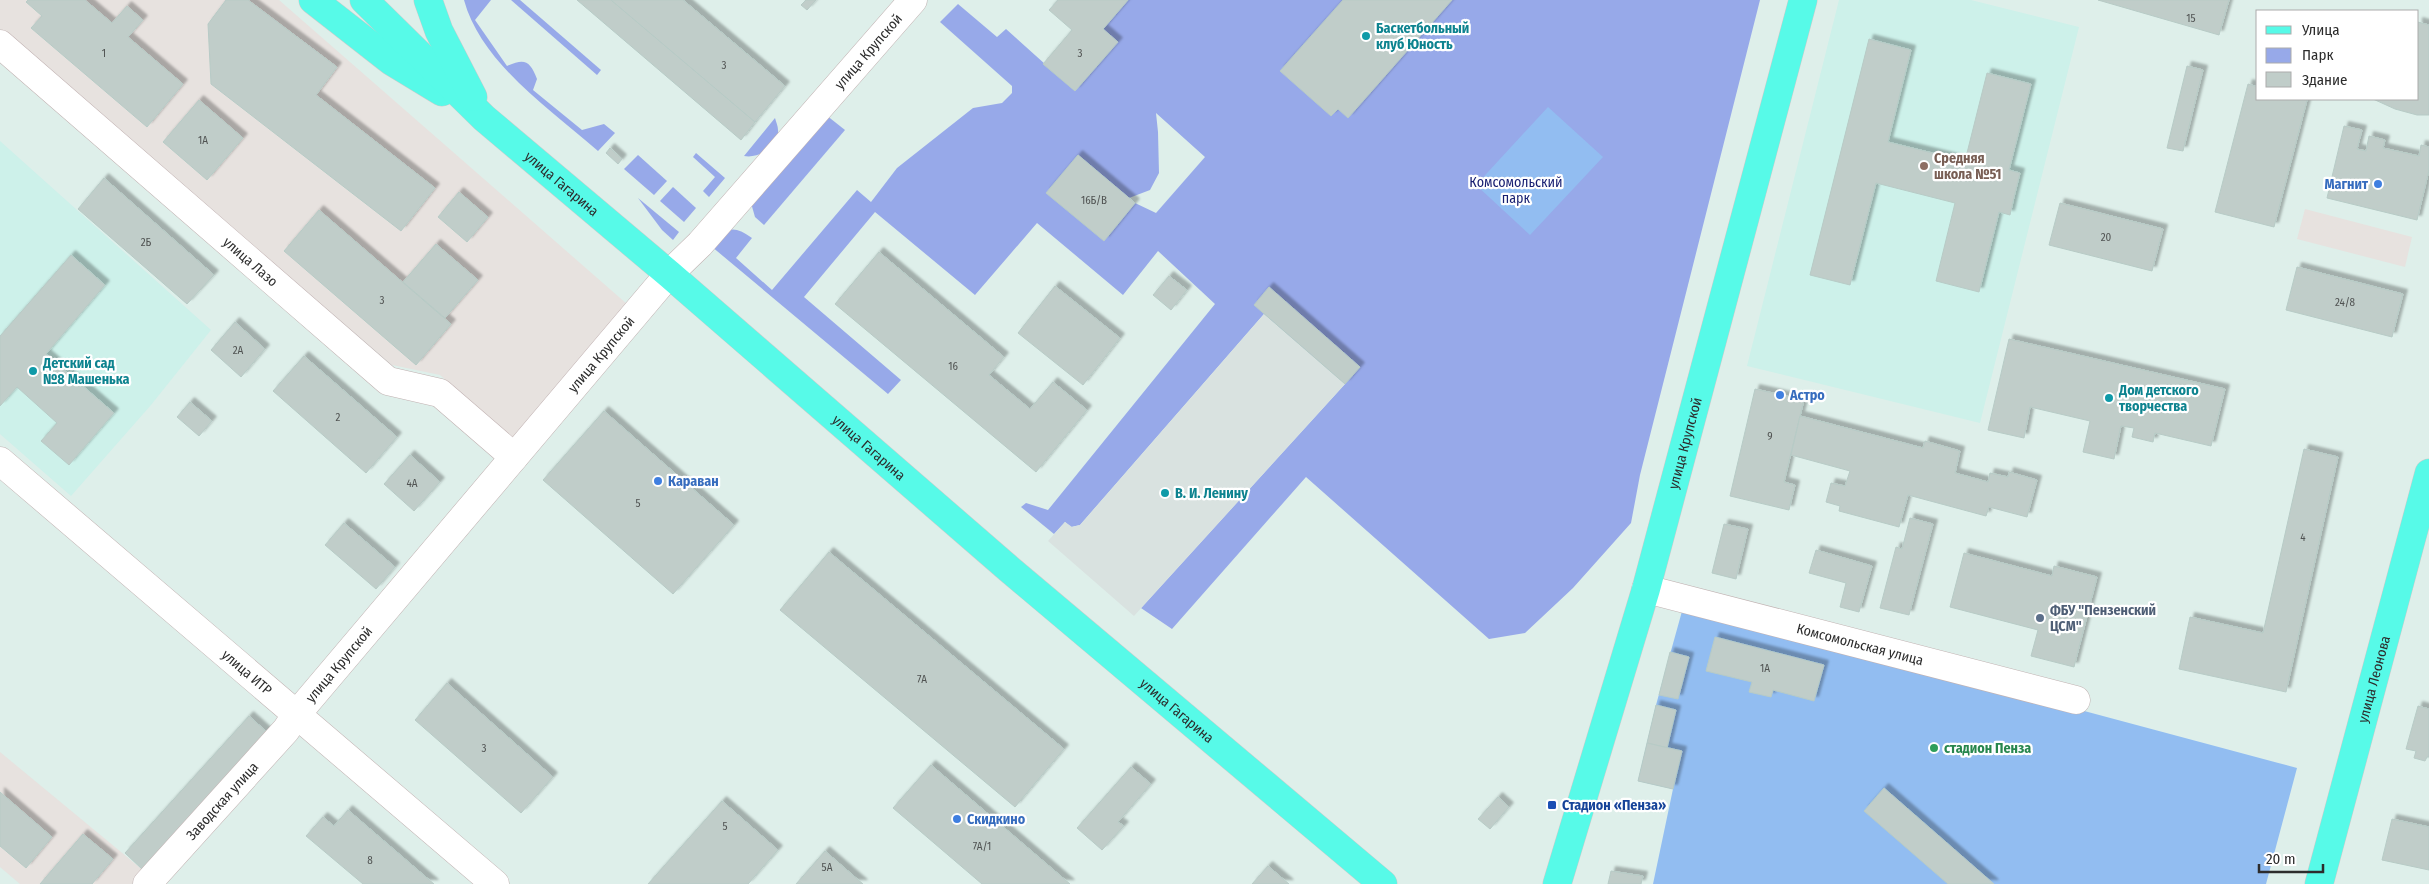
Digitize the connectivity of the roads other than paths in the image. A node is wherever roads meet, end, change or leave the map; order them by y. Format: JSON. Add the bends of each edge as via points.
{"nodes":[{"id":1,"x":313,"y":0,"type":"edge"},
{"id":2,"x":364,"y":0,"type":"edge"},
{"id":3,"x":428,"y":0,"type":"edge"},
{"id":4,"x":913,"y":0,"type":"edge"},
{"id":5,"x":1803,"y":0,"type":"edge"},
{"id":6,"x":0,"y":44,"type":"edge"},
{"id":7,"x":484,"y":118,"type":"junction"},
{"id":8,"x":669,"y":274,"type":"junction"},
{"id":9,"x":514,"y":457,"type":"junction"},
{"id":10,"x":0,"y":461,"type":"edge"},
{"id":11,"x":2429,"y":473,"type":"edge"},
{"id":12,"x":1646,"y":589,"type":"junction"},
{"id":13,"x":2076,"y":700,"type":"dead end"},
{"id":14,"x":296,"y":715,"type":"junction"},
{"id":15,"x":147,"y":884,"type":"edge"},
{"id":16,"x":495,"y":884,"type":"edge"},
{"id":17,"x":1384,"y":884,"type":"edge"},
{"id":18,"x":1557,"y":884,"type":"edge"},
{"id":19,"x":2320,"y":884,"type":"edge"}],
"edges":[{"from":1,"to":7,"type":"main road","via":[[391,61]]},
{"from":2,"to":7,"type":"main road","name":"улица Гагарина"},
{"from":3,"to":7,"type":"main road","via":[[439,31]]},
{"from":4,"to":8,"type":"street","name":"улица Крупской","via":[[700,244]]},
{"from":5,"to":12,"type":"main road","name":"улица Крупской"},
{"from":6,"to":9,"type":"street","name":"улица Лазо","via":[[388,381],[440,393]]},
{"from":7,"to":8,"type":"main road","name":"улица Гагарина"},
{"from":8,"to":9,"type":"street","name":"улица Крупской"},
{"from":8,"to":17,"type":"main road","name":"улица Гагарина","via":[[1009,569]]},
{"from":9,"to":14,"type":"street","name":"улица Крупской"},
{"from":10,"to":14,"type":"street","name":"улица ИТР"},
{"from":11,"to":19,"type":"main road","name":"улица Леонова"},
{"from":12,"to":13,"type":"street","name":"Комсомольская улица"},
{"from":12,"to":18,"type":"main road","name":"улица Крупской"},
{"from":14,"to":15,"type":"street","name":"Заводская улица"},
{"from":14,"to":16,"type":"street","name":"улица ИТР"}]}
